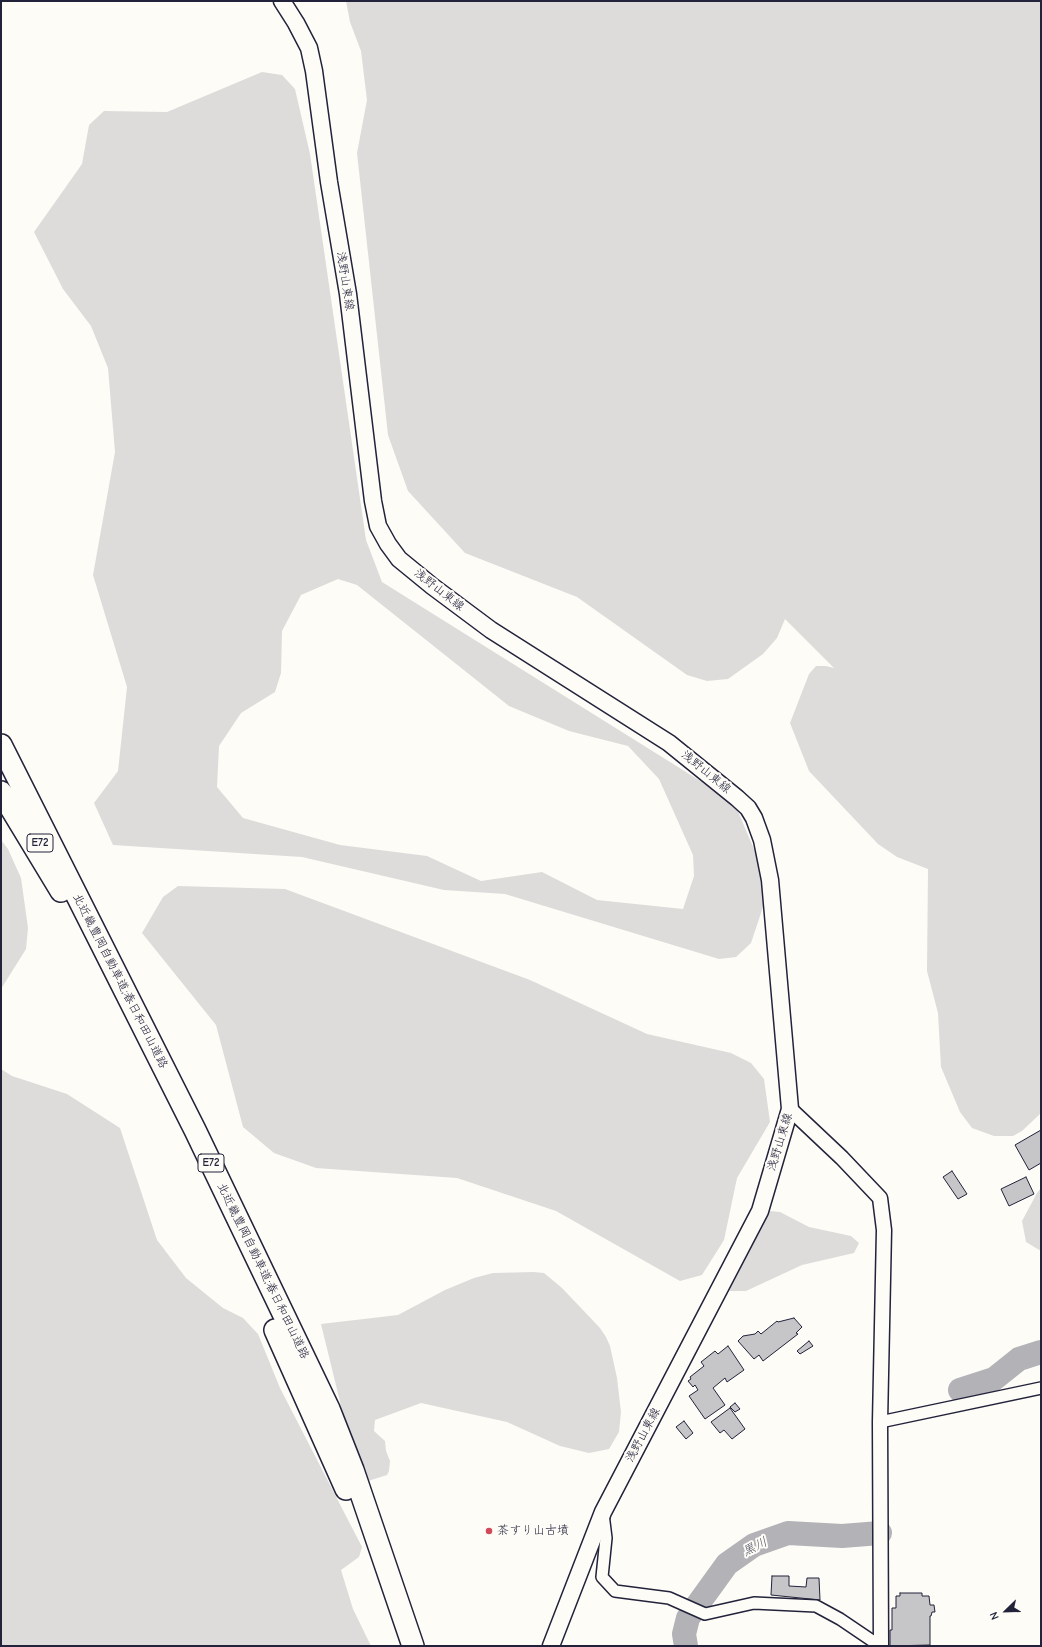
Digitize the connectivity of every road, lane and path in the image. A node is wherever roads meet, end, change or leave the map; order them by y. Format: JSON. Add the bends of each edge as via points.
{"nodes":[{"id":1,"x":282,"y":1,"type":"edge"},
{"id":2,"x":1,"y":745,"type":"edge"},
{"id":3,"x":1,"y":765,"type":"edge"},
{"id":4,"x":1,"y":792,"type":"edge"},
{"id":5,"x":79,"y":921,"type":"junction"},
{"id":6,"x":790,"y":1109,"type":"junction"},
{"id":7,"x":1041,"y":1388,"type":"edge"},
{"id":8,"x":880,"y":1422,"type":"junction"},
{"id":9,"x":603,"y":1512,"type":"junction"},
{"id":10,"x":394,"y":1593,"type":"junction"},
{"id":11,"x":413,"y":1646,"type":"edge"},
{"id":12,"x":551,"y":1646,"type":"edge"},
{"id":13,"x":881,"y":1646,"type":"edge"}],
"edges":[{"from":1,"to":6,"type":"main road","name":"浅野山東線","via":[[309,48],[314,71],[348,294],[378,526],[400,559],[432,586],[491,630],[669,743],[748,808],[762,840],[770,880]]},
{"from":2,"to":10,"type":"highway","name":"北近畿豊岡自動車道;春日和田山道路","number":"E72","via":[[195,1130],[329,1409],[354,1470]]},
{"from":3,"to":5,"type":"highway","name":"北近畿豊岡自動車道;春日和田山道路","number":"E72"},
{"from":4,"to":5,"type":"highway"},
{"from":5,"to":10,"type":"highway","name":"北近畿豊岡自動車道;春日和田山道路","number":"E72","via":[[186,1134]]},
{"from":6,"to":8,"type":"street","via":[[880,1198],[884,1230]]},
{"from":6,"to":9,"type":"main road","name":"浅野山東線","via":[[760,1211]]},
{"from":7,"to":8,"type":"street"},
{"from":8,"to":13,"type":"street"},
{"from":9,"to":12,"type":"main road","name":"浅野山東線"},
{"from":9,"to":13,"type":"street","via":[[606,1538],[602,1577],[615,1590],[669,1598],[705,1614],[754,1603],[816,1606]]},
{"from":10,"to":11,"type":"highway","name":"北近畿豊岡自動車道;春日和田山道路","number":"E72"}]}
